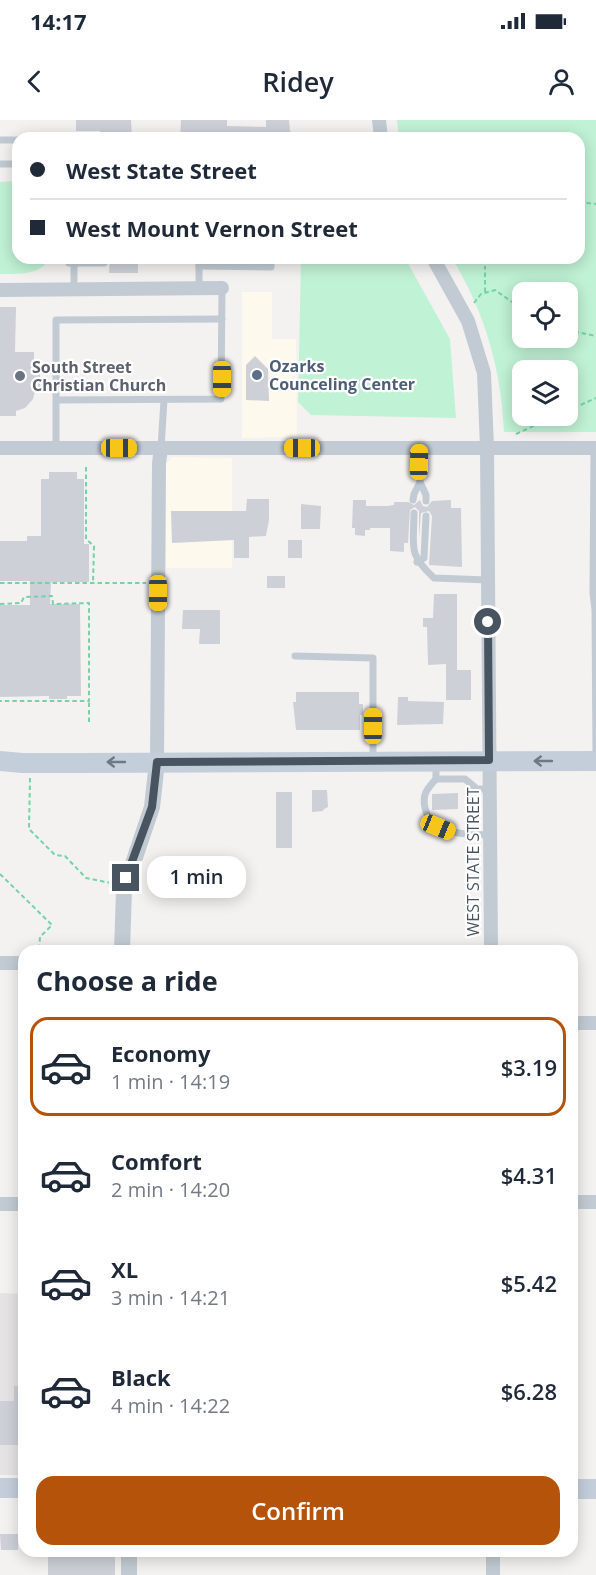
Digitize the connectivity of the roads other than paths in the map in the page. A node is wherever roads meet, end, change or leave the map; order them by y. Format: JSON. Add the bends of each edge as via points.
{"nodes":[{"id":1,"x":72,"y":264,"type":"edge"},
{"id":2,"x":199,"y":264,"type":"edge"},
{"id":3,"x":228,"y":264,"type":"edge"},
{"id":4,"x":271,"y":264,"type":"edge"},
{"id":5,"x":436,"y":264,"type":"edge"},
{"id":6,"x":199,"y":288,"type":"junction"},
{"id":7,"x":222,"y":288,"type":"joint"},
{"id":8,"x":0,"y":290,"type":"edge"},
{"id":9,"x":74,"y":290,"type":"junction"},
{"id":10,"x":222,"y":319,"type":"junction"},
{"id":11,"x":57,"y":400,"type":"junction"},
{"id":12,"x":164,"y":400,"type":"junction"},
{"id":13,"x":0,"y":447,"type":"edge"},
{"id":14,"x":56,"y":448,"type":"junction"},
{"id":15,"x":161,"y":448,"type":"junction"},
{"id":16,"x":419,"y":448,"type":"junction"},
{"id":17,"x":488,"y":448,"type":"junction"},
{"id":18,"x":595,"y":448,"type":"edge"},
{"id":19,"x":420,"y":482,"type":"junction"},
{"id":20,"x":413,"y":500,"type":"dead end"},
{"id":21,"x":426,"y":501,"type":"dead end"},
{"id":22,"x":414,"y":513,"type":"dead end"},
{"id":23,"x":426,"y":516,"type":"dead end"},
{"id":24,"x":417,"y":562,"type":"junction"},
{"id":25,"x":488,"y":580,"type":"junction"},
{"id":26,"x":295,"y":656,"type":"dead end"},
{"id":27,"x":0,"y":760,"type":"edge"},
{"id":28,"x":489,"y":760,"type":"junction"},
{"id":29,"x":373,"y":761,"type":"junction"},
{"id":30,"x":596,"y":761,"type":"edge"},
{"id":31,"x":157,"y":762,"type":"junction"},
{"id":32,"x":436,"y":770,"type":"junction"},
{"id":33,"x":465,"y":770,"type":"junction"},
{"id":34,"x":489,"y":789,"type":"junction"},
{"id":35,"x":490,"y":835,"type":"junction"},
{"id":36,"x":122,"y":945,"type":"edge"},
{"id":37,"x":491,"y":945,"type":"edge"},
{"id":38,"x":0,"y":963,"type":"edge"},
{"id":39,"x":18,"y":963,"type":"edge"},
{"id":40,"x":578,"y":1023,"type":"edge"},
{"id":41,"x":596,"y":1023,"type":"edge"},
{"id":42,"x":578,"y":1202,"type":"edge"},
{"id":43,"x":596,"y":1202,"type":"edge"},
{"id":44,"x":0,"y":1204,"type":"edge"},
{"id":45,"x":18,"y":1204,"type":"edge"},
{"id":46,"x":0,"y":1488,"type":"edge"},
{"id":47,"x":18,"y":1488,"type":"edge"},
{"id":48,"x":578,"y":1489,"type":"edge"},
{"id":49,"x":596,"y":1489,"type":"edge"},
{"id":50,"x":129,"y":1557,"type":"edge"},
{"id":51,"x":493,"y":1557,"type":"edge"},
{"id":52,"x":129,"y":1575,"type":"edge"},
{"id":53,"x":493,"y":1575,"type":"edge"}],
"edges":[{"from":1,"to":9,"type":"lane"},
{"from":2,"to":6,"type":"lane"},
{"from":3,"to":4,"type":"lane"},
{"from":5,"to":17,"type":"street","name":"WEST STATE STREET","via":[[468,321],[484,373]]},
{"from":6,"to":7,"type":"street"},
{"from":6,"to":9,"type":"street"},
{"from":7,"to":10,"type":"lane"},
{"from":8,"to":9,"type":"street"},
{"from":10,"to":11,"type":"lane","via":[[56,320]]},
{"from":10,"to":12,"type":"lane","via":[[221,399]]},
{"from":11,"to":12,"type":"lane"},
{"from":11,"to":14,"type":"lane"},
{"from":12,"to":15,"type":"lane"},
{"from":13,"to":14,"type":"street"},
{"from":14,"to":15,"type":"street"},
{"from":15,"to":16,"type":"street"},
{"from":15,"to":31,"type":"street"},
{"from":16,"to":17,"type":"street"},
{"from":16,"to":19,"type":"lane"},
{"from":17,"to":18,"type":"street"},
{"from":17,"to":25,"type":"street","name":"WEST STATE STREET"},
{"from":18,"to":30,"type":"lane","via":[[592,593]]},
{"from":19,"to":20,"type":"lane"},
{"from":19,"to":21,"type":"lane"},
{"from":22,"to":24,"type":"lane"},
{"from":23,"to":24,"type":"lane","via":[[424,558]]},
{"from":24,"to":25,"type":"lane","via":[[434,578]]},
{"from":25,"to":28,"type":"street","name":"WEST STATE STREET"},
{"from":26,"to":29,"type":"lane","via":[[374,658]]},
{"from":31,"to":27,"type":"main road","one_way":true},
{"from":30,"to":28,"type":"main road","one_way":true},
{"from":28,"to":33,"type":"main road"},
{"from":28,"to":34,"type":"street","name":"WEST STATE STREET"},
{"from":29,"to":31,"type":"main road"},
{"from":29,"to":32,"type":"main road"},
{"from":31,"to":36,"type":"street","via":[[152,807],[124,890]]},
{"from":32,"to":33,"type":"main road"},
{"from":32,"to":35,"type":"lane","via":[[424,793],[430,820],[452,833]]},
{"from":33,"to":34,"type":"lane","via":[[477,789]]},
{"from":34,"to":35,"type":"street","name":"WEST STATE STREET"},
{"from":35,"to":37,"type":"street","name":"WEST STATE STREET"},
{"from":38,"to":39,"type":"street"},
{"from":40,"to":41,"type":"street"},
{"from":42,"to":43,"type":"street"},
{"from":44,"to":45,"type":"street"},
{"from":46,"to":47,"type":"main road"},
{"from":48,"to":49,"type":"main road"},
{"from":50,"to":52,"type":"street"},
{"from":51,"to":53,"type":"street"}]}
